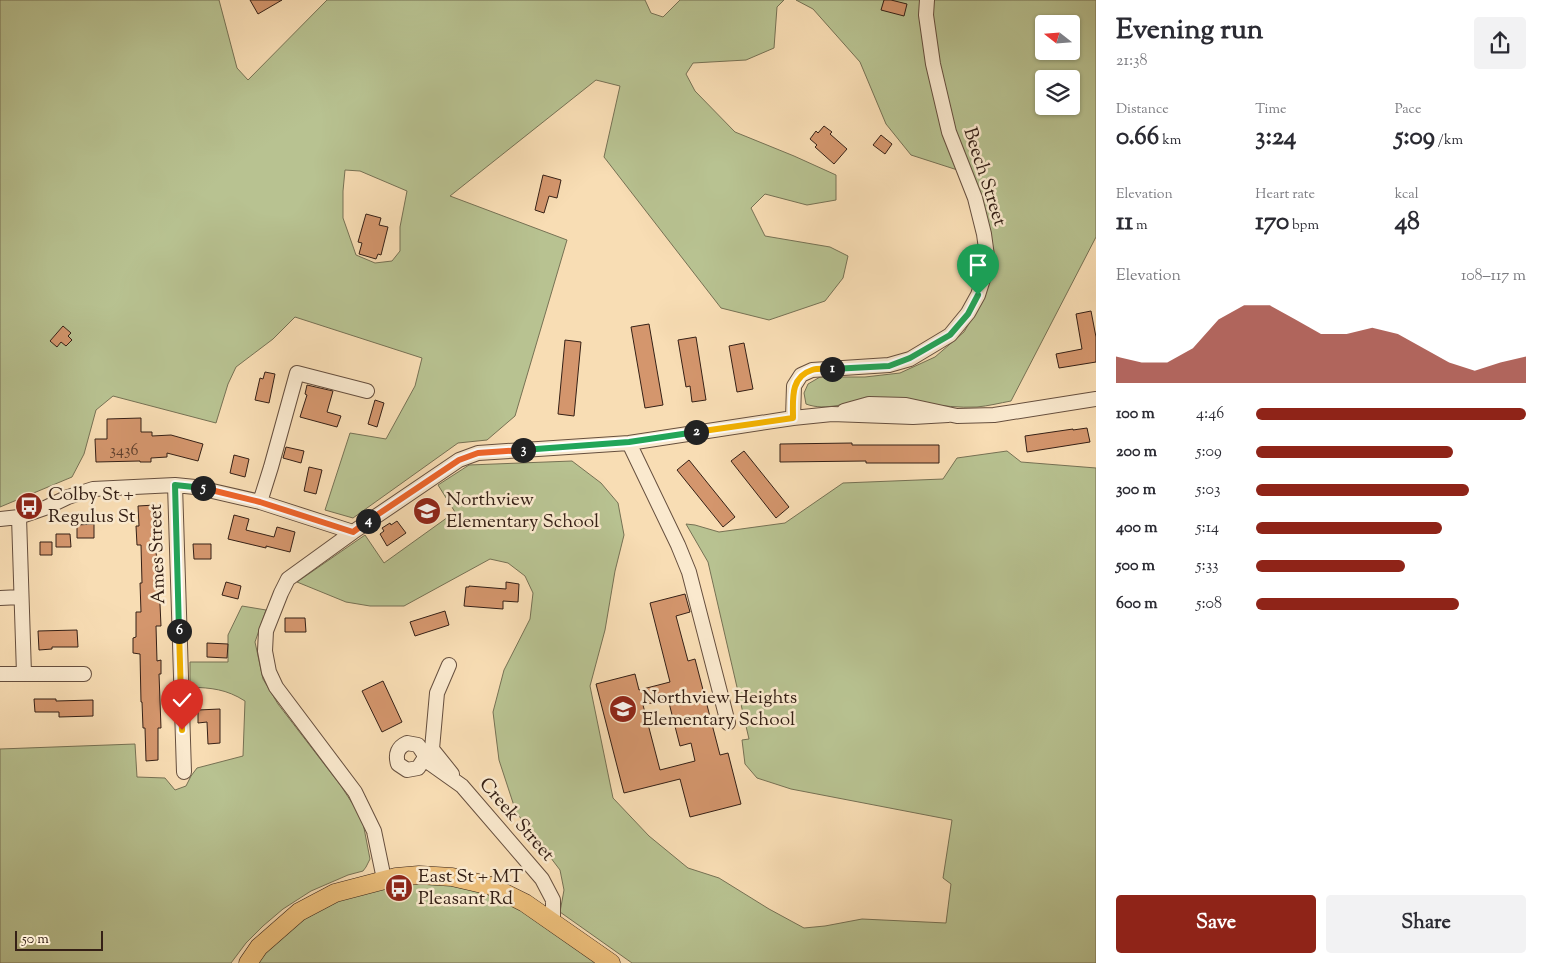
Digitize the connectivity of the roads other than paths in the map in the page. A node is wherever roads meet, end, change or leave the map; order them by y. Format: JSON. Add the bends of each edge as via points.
{"nodes":[{"id":1,"x":927,"y":0,"type":"edge"},
{"id":2,"x":367,"y":392,"type":"dead end"},
{"id":3,"x":1096,"y":399,"type":"edge"},
{"id":4,"x":793,"y":418,"type":"junction"},
{"id":5,"x":629,"y":442,"type":"junction"},
{"id":6,"x":175,"y":485,"type":"junction"},
{"id":7,"x":260,"y":502,"type":"junction"},
{"id":8,"x":19,"y":517,"type":"junction"},
{"id":9,"x":0,"y":519,"type":"edge"},
{"id":10,"x":353,"y":532,"type":"junction"},
{"id":11,"x":22,"y":597,"type":"junction"},
{"id":12,"x":0,"y":598,"type":"edge"},
{"id":13,"x":449,"y":665,"type":"dead end"},
{"id":14,"x":0,"y":674,"type":"edge"},
{"id":15,"x":24,"y":674,"type":"junction"},
{"id":16,"x":84,"y":674,"type":"dead end"},
{"id":17,"x":728,"y":723,"type":"dead end"},
{"id":18,"x":424,"y":759,"type":"dead end"},
{"id":19,"x":184,"y":772,"type":"dead end"},
{"id":20,"x":462,"y":786,"type":"junction"},
{"id":21,"x":384,"y":880,"type":"junction"},
{"id":22,"x":553,"y":922,"type":"junction"},
{"id":23,"x":248,"y":963,"type":"edge"},
{"id":24,"x":611,"y":963,"type":"edge"}],
"edges":[{"from":1,"to":4,"type":"street","name":"Beech Street","via":[[933,64],[949,132],[984,234],[987,256],[978,295],[968,314],[950,335],[910,358],[889,366],[812,370],[801,375],[794,386]]},
{"from":2,"to":7,"type":"street","via":[[297,373]]},
{"from":3,"to":4,"type":"street","via":[[994,415],[832,414]]},
{"from":4,"to":5,"type":"street"},
{"from":5,"to":10,"type":"street","via":[[478,453],[459,460]]},
{"from":5,"to":17,"type":"street","via":[[689,572]]},
{"from":6,"to":7,"type":"street"},
{"from":6,"to":8,"type":"street","via":[[93,489]]},
{"from":6,"to":19,"type":"street","name":"Ames Street"},
{"from":7,"to":10,"type":"street"},
{"from":8,"to":9,"type":"street"},
{"from":8,"to":11,"type":"street"},
{"from":10,"to":21,"type":"street","via":[[288,579],[266,631],[265,651],[276,687],[355,792],[374,831]]},
{"from":11,"to":12,"type":"street"},
{"from":11,"to":15,"type":"street"},
{"from":13,"to":20,"type":"street","via":[[438,692],[432,749]]},
{"from":14,"to":15,"type":"street"},
{"from":15,"to":16,"type":"street"},
{"from":18,"to":20,"type":"street","name":"Creek Street"},
{"from":20,"to":22,"type":"street","name":"Creek Street","via":[[542,879],[553,900]]},
{"from":21,"to":22,"type":"main road","via":[[418,875],[491,886]]},
{"from":21,"to":23,"type":"main road","via":[[335,892],[300,912]]},
{"from":22,"to":24,"type":"main road"}]}
